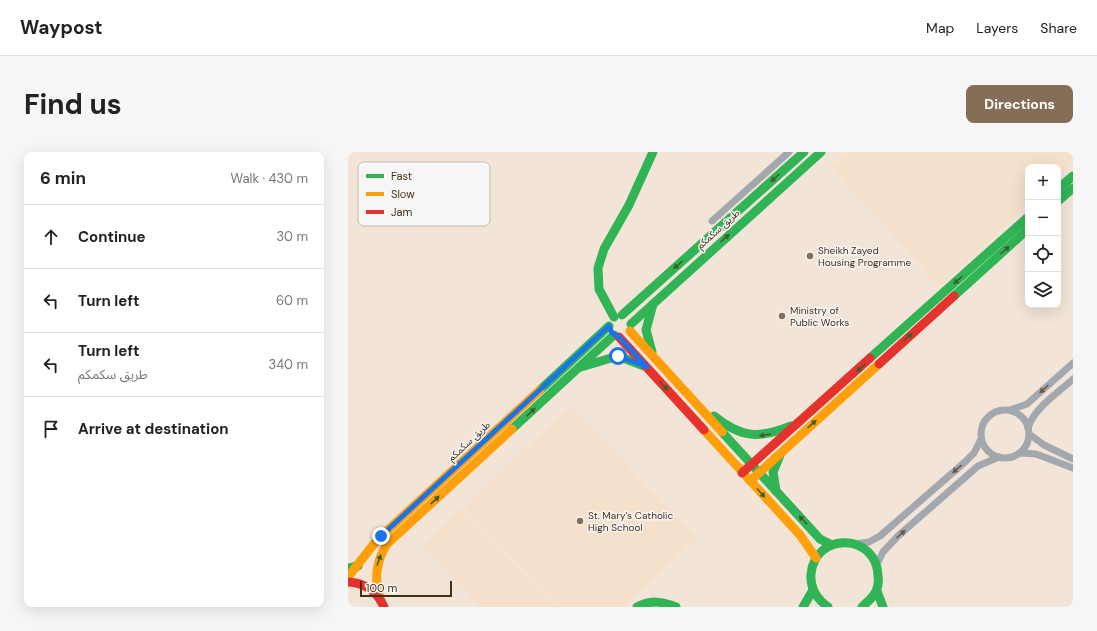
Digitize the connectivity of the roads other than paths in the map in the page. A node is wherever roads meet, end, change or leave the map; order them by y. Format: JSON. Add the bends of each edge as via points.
{"nodes":[{"id":1,"x":654,"y":152,"type":"edge"},
{"id":2,"x":789,"y":152,"type":"edge"},
{"id":3,"x":804,"y":152,"type":"edge"},
{"id":4,"x":821,"y":152,"type":"edge"},
{"id":5,"x":1073,"y":176,"type":"edge"},
{"id":6,"x":1061,"y":186,"type":"edge"},
{"id":7,"x":1072,"y":189,"type":"edge"},
{"id":8,"x":1059,"y":200,"type":"edge"},
{"id":9,"x":1025,"y":219,"type":"edge"},
{"id":10,"x":712,"y":221,"type":"dead end"},
{"id":11,"x":1025,"y":231,"type":"edge"},
{"id":12,"x":653,"y":303,"type":"junction"},
{"id":13,"x":618,"y":316,"type":"junction"},
{"id":14,"x":609,"y":326,"type":"junction"},
{"id":15,"x":631,"y":328,"type":"junction"},
{"id":16,"x":617,"y":336,"type":"junction"},
{"id":17,"x":655,"y":360,"type":"junction"},
{"id":18,"x":1073,"y":364,"type":"edge"},
{"id":19,"x":647,"y":367,"type":"junction"},
{"id":20,"x":578,"y":369,"type":"junction"},
{"id":21,"x":1073,"y":379,"type":"edge"},
{"id":22,"x":698,"y":407,"type":"junction"},
{"id":23,"x":1010,"y":410,"type":"junction"},
{"id":24,"x":802,"y":421,"type":"junction"},
{"id":25,"x":1029,"y":431,"type":"junction"},
{"id":26,"x":981,"y":439,"type":"junction"},
{"id":27,"x":783,"y":450,"type":"junction"},
{"id":28,"x":1020,"y":453,"type":"junction"},
{"id":29,"x":999,"y":457,"type":"junction"},
{"id":30,"x":1073,"y":459,"type":"edge"},
{"id":31,"x":751,"y":465,"type":"junction"},
{"id":32,"x":1073,"y":468,"type":"edge"},
{"id":33,"x":742,"y":473,"type":"junction"},
{"id":34,"x":758,"y":473,"type":"junction"},
{"id":35,"x":750,"y":481,"type":"junction"},
{"id":36,"x":776,"y":492,"type":"junction"},
{"id":37,"x":832,"y":544,"type":"junction"},
{"id":38,"x":856,"y":544,"type":"junction"},
{"id":39,"x":816,"y":558,"type":"junction"},
{"id":40,"x":877,"y":564,"type":"junction"},
{"id":41,"x":358,"y":566,"type":"junction"},
{"id":42,"x":348,"y":568,"type":"edge"},
{"id":43,"x":348,"y":577,"type":"edge"},
{"id":44,"x":348,"y":582,"type":"edge"},
{"id":45,"x":813,"y":590,"type":"junction"},
{"id":46,"x":877,"y":591,"type":"junction"},
{"id":47,"x":380,"y":598,"type":"junction"},
{"id":48,"x":384,"y":607,"type":"edge"},
{"id":49,"x":637,"y":607,"type":"edge"},
{"id":50,"x":676,"y":607,"type":"edge"},
{"id":51,"x":803,"y":607,"type":"edge"},
{"id":52,"x":828,"y":607,"type":"edge"},
{"id":53,"x":862,"y":607,"type":"edge"},
{"id":54,"x":883,"y":607,"type":"edge"}],
"edges":[{"from":1,"to":13,"type":"street","via":[[598,265],[599,291]]},
{"from":2,"to":10,"type":"street"},
{"from":3,"to":13,"type":"street","name":"طريق سكمكم","one_way":true},
{"from":12,"to":4,"type":"street","name":"طريق سكمكم","one_way":true},
{"from":5,"to":6,"type":"street"},
{"from":7,"to":8,"type":"street"},
{"from":9,"to":24,"type":"street","one_way":true},
{"from":27,"to":11,"type":"street","one_way":true},
{"from":12,"to":15,"type":"street","name":"طريق سكمكم"},
{"from":12,"to":17,"type":"street","via":[[646,330]]},
{"from":13,"to":14,"type":"street","via":[[610,321]]},
{"from":13,"to":15,"type":"street","via":[[627,317]]},
{"from":14,"to":16,"type":"street"},
{"from":14,"to":41,"type":"street","name":"طريق سكمكم","via":[[377,540]]},
{"from":15,"to":16,"type":"street","via":[[625,336]]},
{"from":15,"to":17,"type":"street"},
{"from":16,"to":19,"type":"street"},
{"from":16,"to":20,"type":"street","name":"طريق سكمكم"},
{"from":17,"to":22,"type":"street"},
{"from":18,"to":23,"type":"street","one_way":true,"via":[[1026,404]]},
{"from":19,"to":20,"type":"street","via":[[618,356]]},
{"from":19,"to":33,"type":"street","one_way":true},
{"from":47,"to":20,"type":"street","name":"طريق سكمكم","one_way":true,"via":[[376,582],[377,566],[387,544]]},
{"from":21,"to":25,"type":"street","via":[[1031,420]]},
{"from":24,"to":22,"type":"street","one_way":true,"via":[[776,432],[752,435],[732,430],[707,410]]},
{"from":22,"to":31,"type":"street"},
{"from":23,"to":25,"type":"street","via":[[1024,418]]},
{"from":23,"to":26,"type":"street","via":[[999,410],[990,414],[981,428]]},
{"from":24,"to":31,"type":"street"},
{"from":25,"to":28,"type":"street","via":[[1026,444]]},
{"from":25,"to":30,"type":"street","via":[[1044,445]]},
{"from":26,"to":29,"type":"street","via":[[989,452]]},
{"from":26,"to":38,"type":"street","one_way":true,"via":[[974,453],[965,462],[887,530],[872,540]]},
{"from":27,"to":34,"type":"street"},
{"from":27,"to":36,"type":"street","via":[[774,470]]},
{"from":28,"to":29,"type":"street","via":[[1010,457]]},
{"from":28,"to":32,"type":"street","via":[[1036,454]]},
{"from":40,"to":29,"type":"street","one_way":true,"via":[[883,552],[898,536],[978,466]]},
{"from":31,"to":33,"type":"street"},
{"from":31,"to":34,"type":"street"},
{"from":33,"to":35,"type":"street"},
{"from":34,"to":35,"type":"street"},
{"from":34,"to":36,"type":"street"},
{"from":35,"to":39,"type":"street","one_way":true},
{"from":37,"to":36,"type":"street","one_way":true,"via":[[820,539]]},
{"from":37,"to":38,"type":"street"},
{"from":37,"to":39,"type":"street"},
{"from":38,"to":40,"type":"street","via":[[871,554]]},
{"from":39,"to":45,"type":"street","via":[[811,574]]},
{"from":40,"to":46,"type":"street","via":[[880,578]]},
{"from":41,"to":42,"type":"street"},
{"from":41,"to":43,"type":"street","name":"طريق سكمكم"},
{"from":44,"to":47,"type":"street","via":[[368,587]]},
{"from":45,"to":51,"type":"street"},
{"from":45,"to":52,"type":"street","via":[[819,600]]},
{"from":46,"to":53,"type":"street"},
{"from":46,"to":54,"type":"street"},
{"from":47,"to":48,"type":"street"},
{"from":49,"to":50,"type":"street","via":[[646,602],[656,601]]}]}
